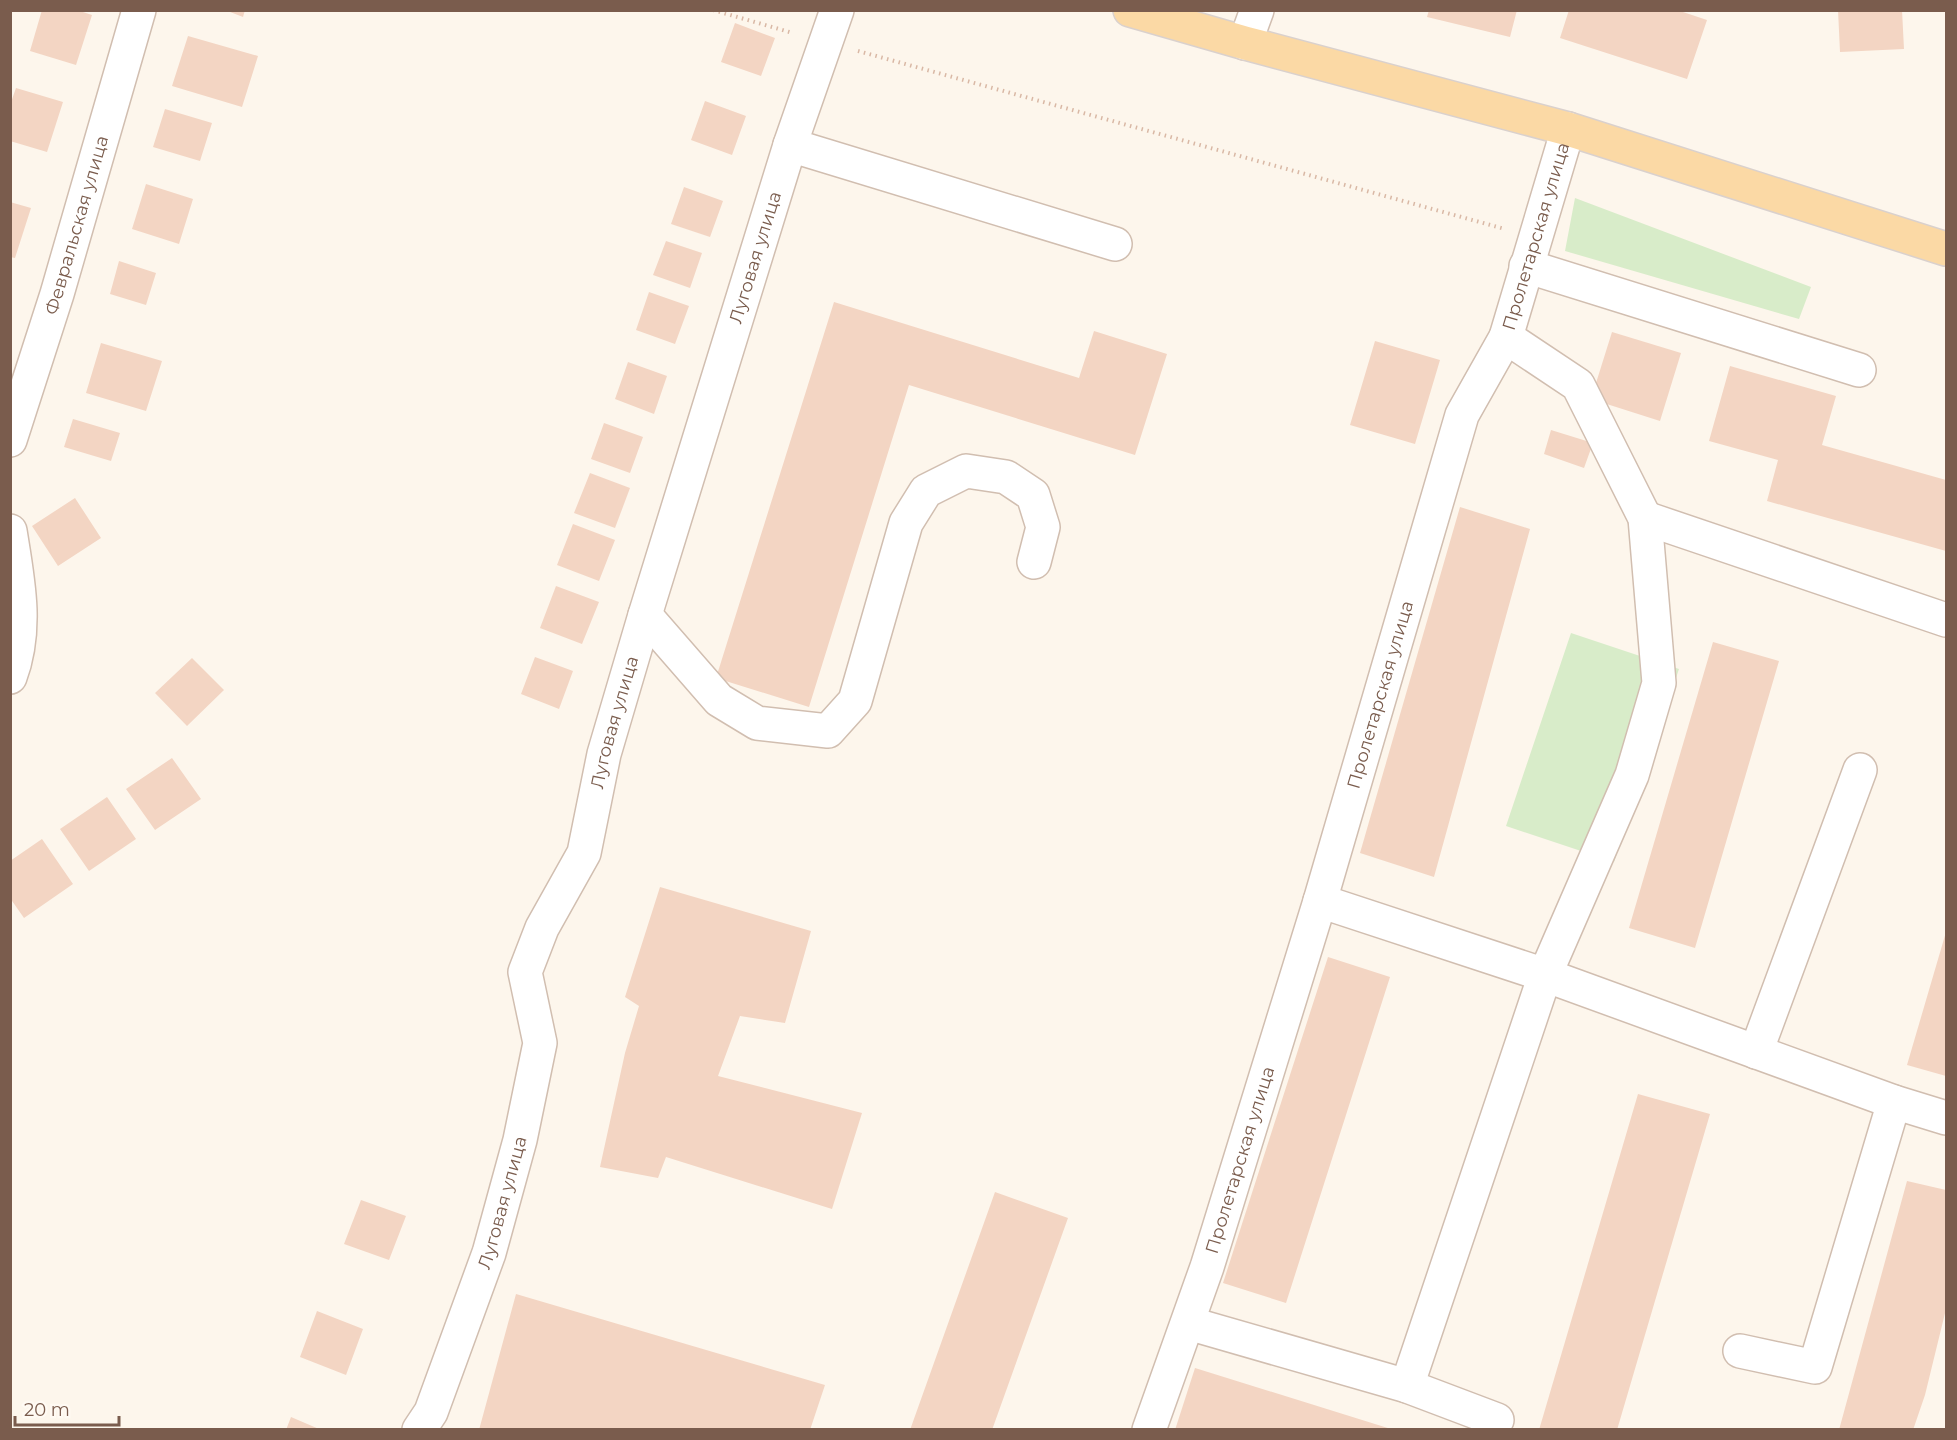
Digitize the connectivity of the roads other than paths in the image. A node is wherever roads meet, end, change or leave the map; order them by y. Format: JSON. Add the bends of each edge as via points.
{"nodes":[{"id":1,"x":139,"y":10,"type":"edge"},
{"id":2,"x":837,"y":10,"type":"edge"},
{"id":3,"x":1130,"y":10,"type":"edge"},
{"id":4,"x":1257,"y":10,"type":"edge"},
{"id":5,"x":1245,"y":43,"type":"junction"},
{"id":6,"x":1568,"y":129,"type":"junction"},
{"id":7,"x":790,"y":145,"type":"junction"},
{"id":8,"x":1115,"y":244,"type":"dead end"},
{"id":9,"x":1947,"y":249,"type":"edge"},
{"id":10,"x":1530,"y":252,"type":"junction"},
{"id":11,"x":1506,"y":337,"type":"junction"},
{"id":12,"x":1859,"y":370,"type":"dead end"},
{"id":13,"x":10,"y":440,"type":"edge"},
{"id":14,"x":1645,"y":518,"type":"junction"},
{"id":15,"x":10,"y":531,"type":"edge"},
{"id":16,"x":1034,"y":562,"type":"dead end"},
{"id":17,"x":645,"y":615,"type":"junction"},
{"id":18,"x":1947,"y":620,"type":"edge"},
{"id":19,"x":10,"y":677,"type":"edge"},
{"id":20,"x":1860,"y":770,"type":"dead end"},
{"id":21,"x":1320,"y":902,"type":"junction"},
{"id":22,"x":1545,"y":975,"type":"junction"},
{"id":23,"x":1756,"y":1052,"type":"junction"},
{"id":24,"x":1894,"y":1102,"type":"junction"},
{"id":25,"x":1947,"y":1118,"type":"edge"},
{"id":26,"x":1188,"y":1323,"type":"junction"},
{"id":27,"x":1740,"y":1351,"type":"dead end"},
{"id":28,"x":1407,"y":1386,"type":"junction"},
{"id":29,"x":1497,"y":1419,"type":"dead end"},
{"id":30,"x":419,"y":1430,"type":"edge"},
{"id":31,"x":1149,"y":1430,"type":"edge"}],
"edges":[{"from":1,"to":13,"type":"street","name":"Февральская улица","via":[[57,294]]},
{"from":2,"to":7,"type":"street","name":"Луговая улица"},
{"from":3,"to":5,"type":"main road","name":"Пролетарская улица"},
{"from":4,"to":5,"type":"street"},
{"from":5,"to":6,"type":"main road","name":"Пролетарская улица"},
{"from":6,"to":9,"type":"main road","name":"Пролетарская улица"},
{"from":6,"to":10,"type":"street","name":"Пролетарская улица"},
{"from":7,"to":8,"type":"street"},
{"from":7,"to":17,"type":"street","name":"Луговая улица"},
{"from":10,"to":11,"type":"street","name":"Пролетарская улица"},
{"from":10,"to":12,"type":"street"},
{"from":11,"to":14,"type":"street","via":[[1578,385]]},
{"from":11,"to":21,"type":"street","name":"Пролетарская улица","via":[[1462,414]]},
{"from":14,"to":18,"type":"street"},
{"from":14,"to":22,"type":"street","via":[[1659,684],[1632,775]]},
{"from":15,"to":19,"type":"street","via":[[22,627]]},
{"from":16,"to":17,"type":"street","via":[[1043,527],[1033,495],[1006,477],[966,471],[926,490],[906,523],[855,701],[828,731],[757,723],[718,700]]},
{"from":17,"to":30,"type":"street","name":"Луговая улица","via":[[604,754],[584,853],[542,928],[525,972],[540,1043],[520,1140],[489,1253],[431,1412]]},
{"from":20,"to":23,"type":"street"},
{"from":21,"to":22,"type":"street"},
{"from":21,"to":26,"type":"street","name":"Пролетарская улица"},
{"from":22,"to":23,"type":"street"},
{"from":22,"to":28,"type":"street"},
{"from":23,"to":24,"type":"street"},
{"from":24,"to":25,"type":"street"},
{"from":24,"to":27,"type":"street","via":[[1815,1367]]},
{"from":26,"to":28,"type":"street"},
{"from":26,"to":31,"type":"street","name":"Пролетарская улица"},
{"from":28,"to":29,"type":"street"}]}
